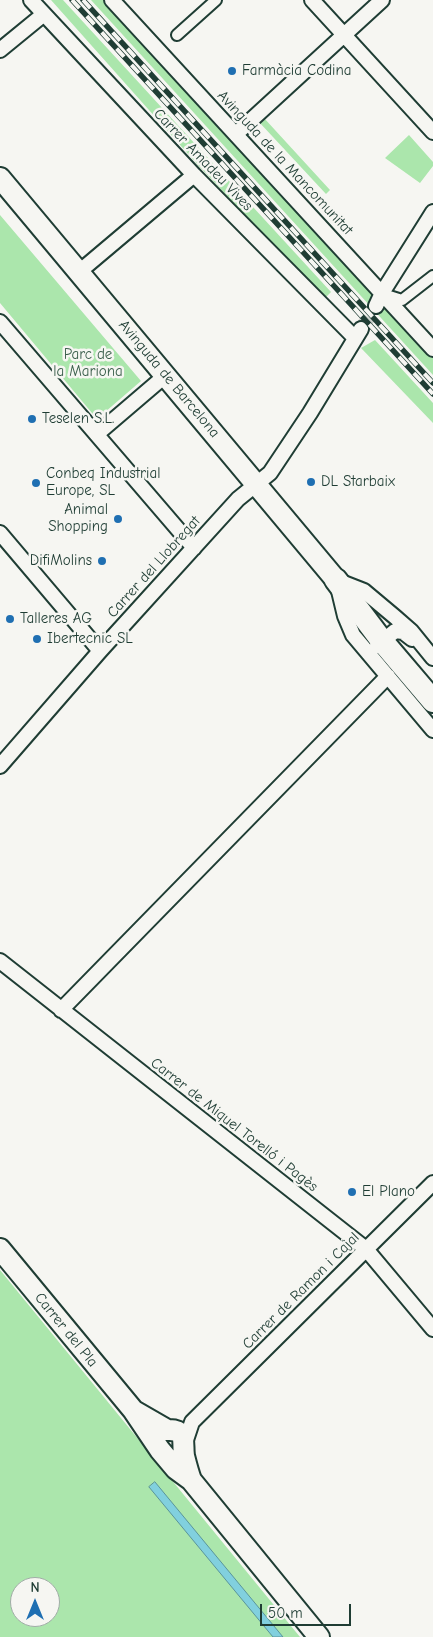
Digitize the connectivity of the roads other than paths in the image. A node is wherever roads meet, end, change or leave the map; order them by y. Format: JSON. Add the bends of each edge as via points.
{"nodes":[{"id":1,"x":31,"y":0,"type":"edge"},
{"id":2,"x":112,"y":0,"type":"edge"},
{"id":3,"x":216,"y":0,"type":"edge"},
{"id":4,"x":312,"y":0,"type":"edge"},
{"id":5,"x":382,"y":0,"type":"edge"},
{"id":6,"x":44,"y":14,"type":"junction"},
{"id":7,"x":344,"y":34,"type":"junction"},
{"id":8,"x":177,"y":35,"type":"dead end"},
{"id":9,"x":0,"y":50,"type":"edge"},
{"id":10,"x":433,"y":132,"type":"edge"},
{"id":11,"x":236,"y":134,"type":"junction"},
{"id":12,"x":194,"y":175,"type":"junction"},
{"id":13,"x":0,"y":178,"type":"edge"},
{"id":14,"x":433,"y":212,"type":"edge"},
{"id":15,"x":79,"y":272,"type":"junction"},
{"id":16,"x":433,"y":276,"type":"edge"},
{"id":17,"x":379,"y":300,"type":"junction"},
{"id":18,"x":0,"y":322,"type":"edge"},
{"id":19,"x":358,"y":333,"type":"joint"},
{"id":20,"x":433,"y":349,"type":"edge"},
{"id":21,"x":166,"y":375,"type":"junction"},
{"id":22,"x":97,"y":434,"type":"junction"},
{"id":23,"x":257,"y":484,"type":"junction"},
{"id":24,"x":0,"y":533,"type":"edge"},
{"id":25,"x":194,"y":548,"type":"junction"},
{"id":26,"x":336,"y":580,"type":"junction"},
{"id":27,"x":423,"y":646,"type":"junction"},
{"id":28,"x":375,"y":647,"type":"junction"},
{"id":29,"x":100,"y":651,"type":"junction"},
{"id":30,"x":433,"y":658,"type":"edge"},
{"id":31,"x":388,"y":676,"type":"junction"},
{"id":32,"x":433,"y":701,"type":"edge"},
{"id":33,"x":433,"y":730,"type":"edge"},
{"id":34,"x":0,"y":766,"type":"edge"},
{"id":35,"x":0,"y":961,"type":"edge"},
{"id":36,"x":61,"y":1010,"type":"junction"},
{"id":37,"x":433,"y":1182,"type":"edge"},
{"id":38,"x":0,"y":1249,"type":"edge"},
{"id":39,"x":366,"y":1249,"type":"junction"},
{"id":40,"x":433,"y":1329,"type":"edge"},
{"id":41,"x":172,"y":1442,"type":"junction"},
{"id":42,"x":319,"y":1637,"type":"edge"}],
"edges":[{"from":1,"to":6,"type":"street","name":"Carrer Amadeu Vives"},
{"from":2,"to":11,"type":"street","name":"Avinguda de la Mancomunitat"},
{"from":3,"to":8,"type":"street"},
{"from":4,"to":7,"type":"street"},
{"from":5,"to":7,"type":"street"},
{"from":6,"to":9,"type":"street"},
{"from":6,"to":12,"type":"street","name":"Carrer Amadeu Vives"},
{"from":7,"to":10,"type":"street"},
{"from":7,"to":11,"type":"street"},
{"from":11,"to":17,"type":"street","name":"Avinguda de la Mancomunitat"},
{"from":12,"to":15,"type":"street"},
{"from":12,"to":19,"type":"street","name":"Carrer Amadeu Vives"},
{"from":13,"to":15,"type":"main road","name":"Avinguda de Barcelona"},
{"from":14,"to":17,"type":"street"},
{"from":15,"to":21,"type":"main road","name":"Avinguda de Barcelona"},
{"from":16,"to":17,"type":"street","via":[[402,300]]},
{"from":17,"to":20,"type":"street","name":"Avinguda de la Mancomunitat"},
{"from":18,"to":22,"type":"street"},
{"from":19,"to":23,"type":"street","name":"Carrer del Llobregat","via":[[277,464]]},
{"from":21,"to":22,"type":"street"},
{"from":21,"to":23,"type":"main road","name":"Avinguda de Barcelona"},
{"from":22,"to":25,"type":"street"},
{"from":23,"to":25,"type":"street","name":"Carrer del Llobregat","via":[[238,499]]},
{"from":23,"to":26,"type":"main road","name":"Avinguda de Barcelona"},
{"from":24,"to":29,"type":"street"},
{"from":25,"to":29,"type":"street","name":"Carrer del Llobregat"},
{"from":26,"to":27,"type":"street","name":"Avinguda de Barcelona","via":[[364,592],[411,631]]},
{"from":26,"to":28,"type":"main road","name":"Avinguda de Barcelona"},
{"from":27,"to":28,"type":"street","name":"Avinguda de Barcelona","via":[[395,631]]},
{"from":27,"to":30,"type":"street","name":"Avinguda de Barcelona"},
{"from":28,"to":31,"type":"street","name":"Avinguda de Barcelona"},
{"from":28,"to":32,"type":"main road","name":"Avinguda de Barcelona"},
{"from":29,"to":34,"type":"street","name":"Carrer del Llobregat"},
{"from":31,"to":33,"type":"street","name":"Avinguda de Barcelona"},
{"from":31,"to":36,"type":"street"},
{"from":35,"to":36,"type":"street","name":"Carrer de Miquel Torelló i Pagès"},
{"from":36,"to":39,"type":"street","name":"Carrer de Miquel Torelló i Pagès"},
{"from":37,"to":39,"type":"street","name":"Carrer de Ramon i Cajal"},
{"from":38,"to":41,"type":"main road","name":"Carrer del Pla","via":[[133,1410],[150,1438]]},
{"from":39,"to":40,"type":"street","name":"Carrer de Miquel Torelló i Pagès"},
{"from":39,"to":41,"type":"street","name":"Carrer de Ramon i Cajal"},
{"from":41,"to":42,"type":"main road","name":"Carrer del Pla","via":[[176,1469],[191,1480]]}]}
